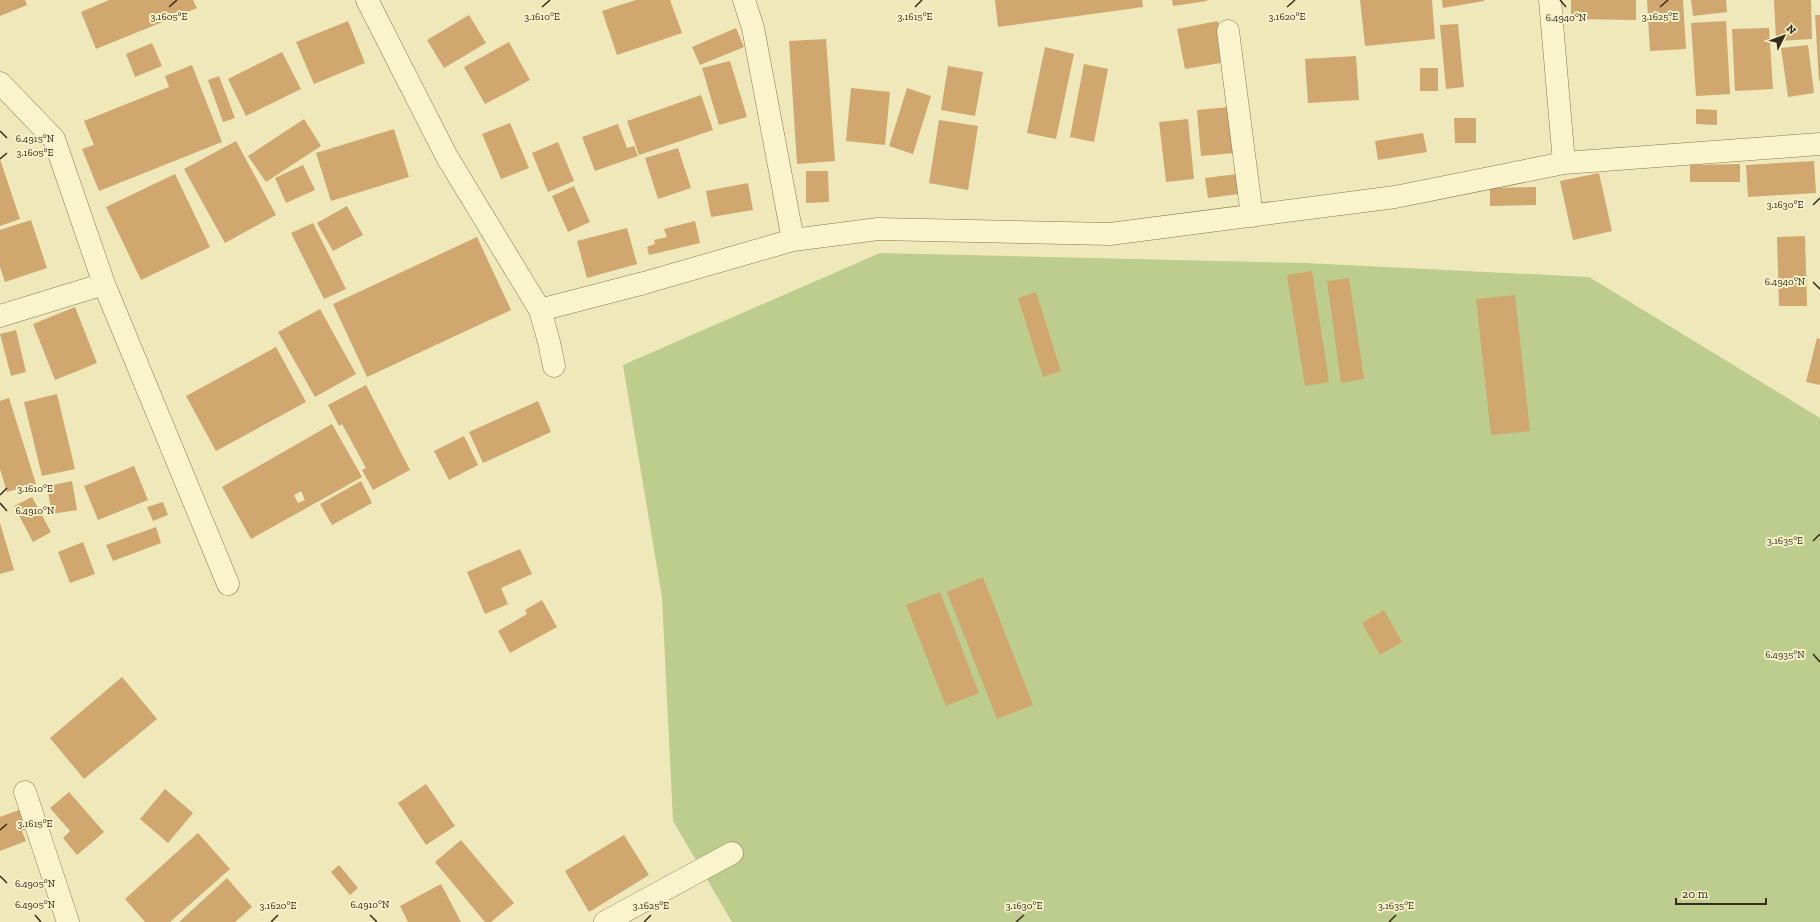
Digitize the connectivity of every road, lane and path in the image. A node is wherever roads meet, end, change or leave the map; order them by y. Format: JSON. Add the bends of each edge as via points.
{"nodes":[{"id":1,"x":367,"y":0,"type":"edge"},
{"id":2,"x":744,"y":0,"type":"edge"},
{"id":3,"x":1550,"y":0,"type":"edge"},
{"id":4,"x":1228,"y":31,"type":"dead end"},
{"id":5,"x":0,"y":83,"type":"edge"},
{"id":6,"x":1820,"y":144,"type":"edge"},
{"id":7,"x":1564,"y":163,"type":"junction"},
{"id":8,"x":1252,"y":216,"type":"junction"},
{"id":9,"x":793,"y":240,"type":"junction"},
{"id":10,"x":104,"y":284,"type":"junction"},
{"id":11,"x":540,"y":310,"type":"junction"},
{"id":12,"x":0,"y":316,"type":"edge"},
{"id":13,"x":554,"y":366,"type":"dead end"},
{"id":14,"x":228,"y":584,"type":"dead end"},
{"id":15,"x":25,"y":792,"type":"dead end"},
{"id":16,"x":732,"y":853,"type":"dead end"},
{"id":17,"x":68,"y":922,"type":"edge"},
{"id":18,"x":605,"y":922,"type":"edge"}],
"edges":[{"from":1,"to":11,"type":"street","via":[[446,156]]},
{"from":2,"to":9,"type":"street","via":[[753,28]]},
{"from":3,"to":7,"type":"street"},
{"from":4,"to":8,"type":"street"},
{"from":5,"to":10,"type":"street","via":[[54,139]]},
{"from":6,"to":7,"type":"street"},
{"from":7,"to":8,"type":"street","via":[[1395,197]]},
{"from":8,"to":9,"type":"street","via":[[1110,234],[878,229]]},
{"from":9,"to":11,"type":"street"},
{"from":10,"to":12,"type":"street"},
{"from":10,"to":14,"type":"street"},
{"from":11,"to":13,"type":"street"},
{"from":15,"to":17,"type":"street"},
{"from":16,"to":18,"type":"street"}]}
